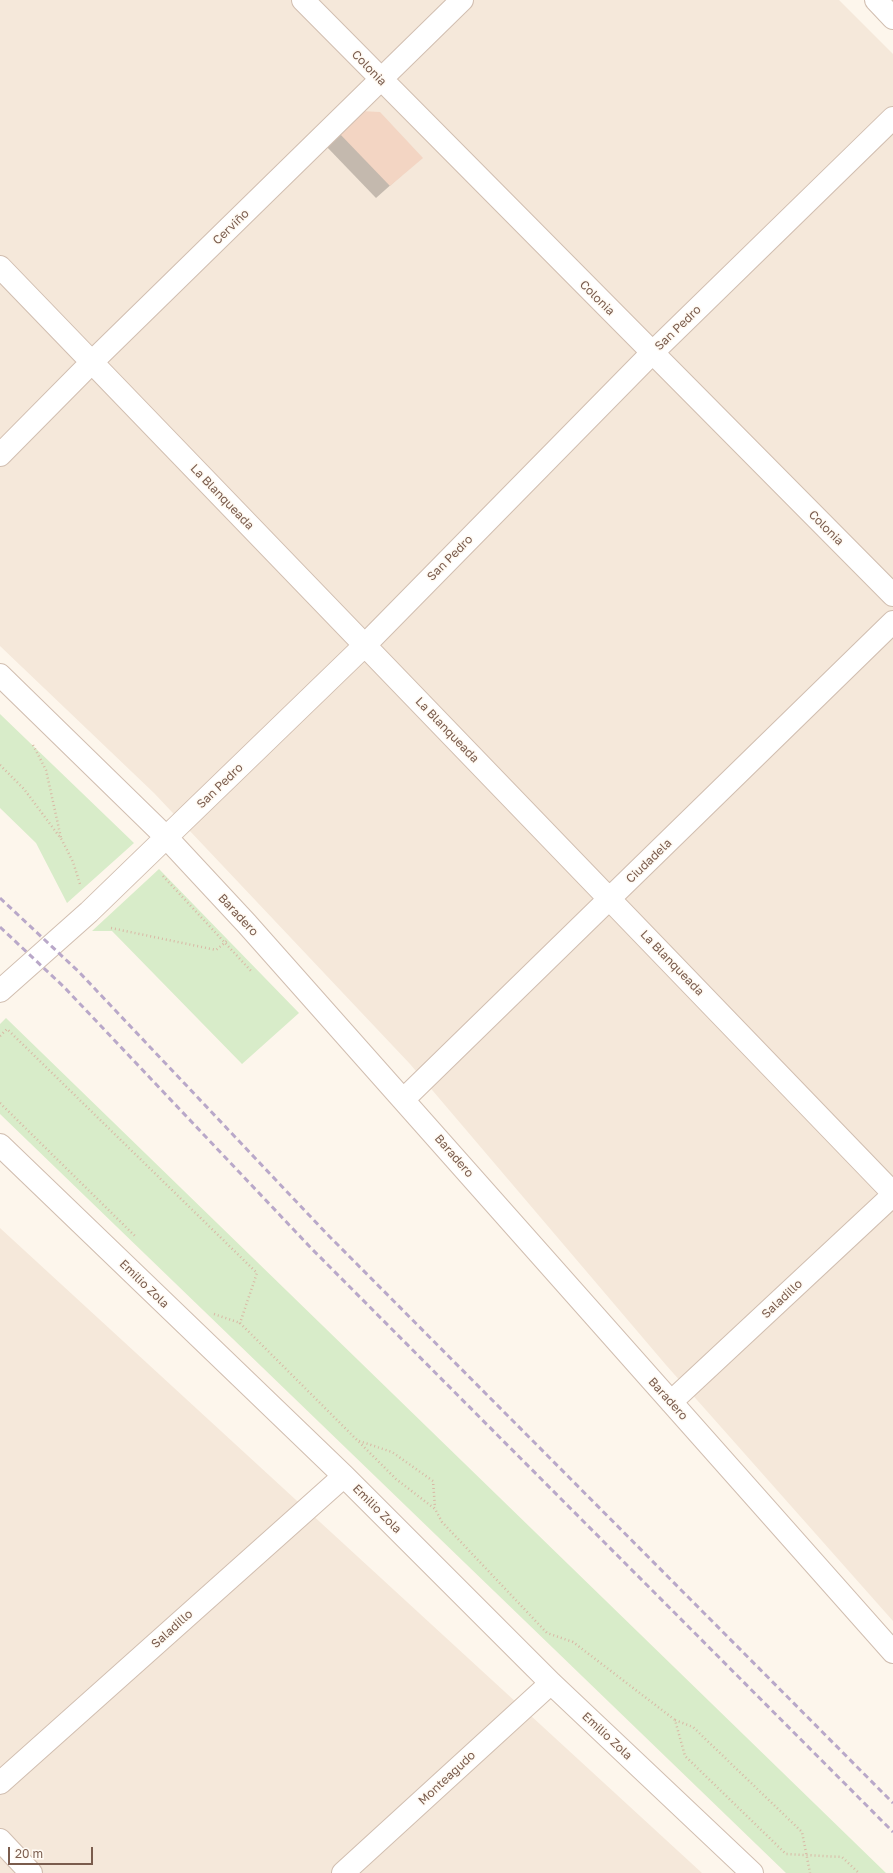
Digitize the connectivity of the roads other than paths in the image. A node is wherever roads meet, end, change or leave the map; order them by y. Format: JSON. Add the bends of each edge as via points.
{"nodes":[{"id":1,"x":303,"y":0,"type":"edge"},
{"id":2,"x":462,"y":0,"type":"edge"},
{"id":3,"x":876,"y":0,"type":"edge"},
{"id":4,"x":893,"y":18,"type":"edge"},
{"id":5,"x":381,"y":80,"type":"junction"},
{"id":6,"x":893,"y":118,"type":"edge"},
{"id":7,"x":0,"y":268,"type":"edge"},
{"id":8,"x":652,"y":353,"type":"junction"},
{"id":9,"x":92,"y":362,"type":"junction"},
{"id":10,"x":0,"y":455,"type":"edge"},
{"id":11,"x":893,"y":595,"type":"edge"},
{"id":12,"x":893,"y":622,"type":"edge"},
{"id":13,"x":365,"y":645,"type":"junction"},
{"id":14,"x":0,"y":675,"type":"edge"},
{"id":15,"x":167,"y":838,"type":"junction"},
{"id":16,"x":610,"y":899,"type":"junction"},
{"id":17,"x":0,"y":991,"type":"edge"},
{"id":18,"x":404,"y":1099,"type":"junction"},
{"id":19,"x":0,"y":1146,"type":"edge"},
{"id":20,"x":893,"y":1194,"type":"edge"},
{"id":21,"x":670,"y":1402,"type":"junction"},
{"id":22,"x":344,"y":1476,"type":"junction"},
{"id":23,"x":893,"y":1652,"type":"edge"},
{"id":24,"x":551,"y":1682,"type":"junction"},
{"id":25,"x":0,"y":1783,"type":"edge"},
{"id":26,"x":0,"y":1840,"type":"edge"},
{"id":27,"x":31,"y":1873,"type":"edge"},
{"id":28,"x":343,"y":1873,"type":"edge"},
{"id":29,"x":752,"y":1873,"type":"edge"}],
"edges":[{"from":1,"to":5,"type":"street","name":"Colonia"},
{"from":2,"to":5,"type":"street","name":"Cerviño"},
{"from":3,"to":4,"type":"street"},
{"from":5,"to":8,"type":"street","name":"Colonia"},
{"from":5,"to":9,"type":"street","name":"Cerviño"},
{"from":6,"to":8,"type":"street","name":"San Pedro"},
{"from":7,"to":9,"type":"street","name":"La Blanqueada"},
{"from":8,"to":11,"type":"street","name":"Colonia"},
{"from":8,"to":13,"type":"street","name":"San Pedro"},
{"from":9,"to":10,"type":"street","name":"Cerviño"},
{"from":9,"to":13,"type":"street","name":"La Blanqueada"},
{"from":12,"to":16,"type":"street","name":"Ciudadela"},
{"from":13,"to":15,"type":"street","name":"San Pedro"},
{"from":13,"to":16,"type":"street","name":"La Blanqueada"},
{"from":14,"to":15,"type":"street","name":"Baradero"},
{"from":15,"to":17,"type":"street","name":"San Pedro"},
{"from":15,"to":18,"type":"street","name":"Baradero"},
{"from":16,"to":18,"type":"street","name":"Ciudadela"},
{"from":16,"to":20,"type":"street","name":"La Blanqueada"},
{"from":18,"to":21,"type":"street","name":"Baradero"},
{"from":19,"to":22,"type":"street","name":"Emilio Zola"},
{"from":20,"to":21,"type":"street","name":"Saladillo"},
{"from":21,"to":23,"type":"street","name":"Baradero"},
{"from":22,"to":24,"type":"street","name":"Emilio Zola"},
{"from":22,"to":25,"type":"street","name":"Saladillo"},
{"from":24,"to":28,"type":"street","name":"Monteagudo"},
{"from":24,"to":29,"type":"street","name":"Emilio Zola"},
{"from":26,"to":27,"type":"street"}]}
